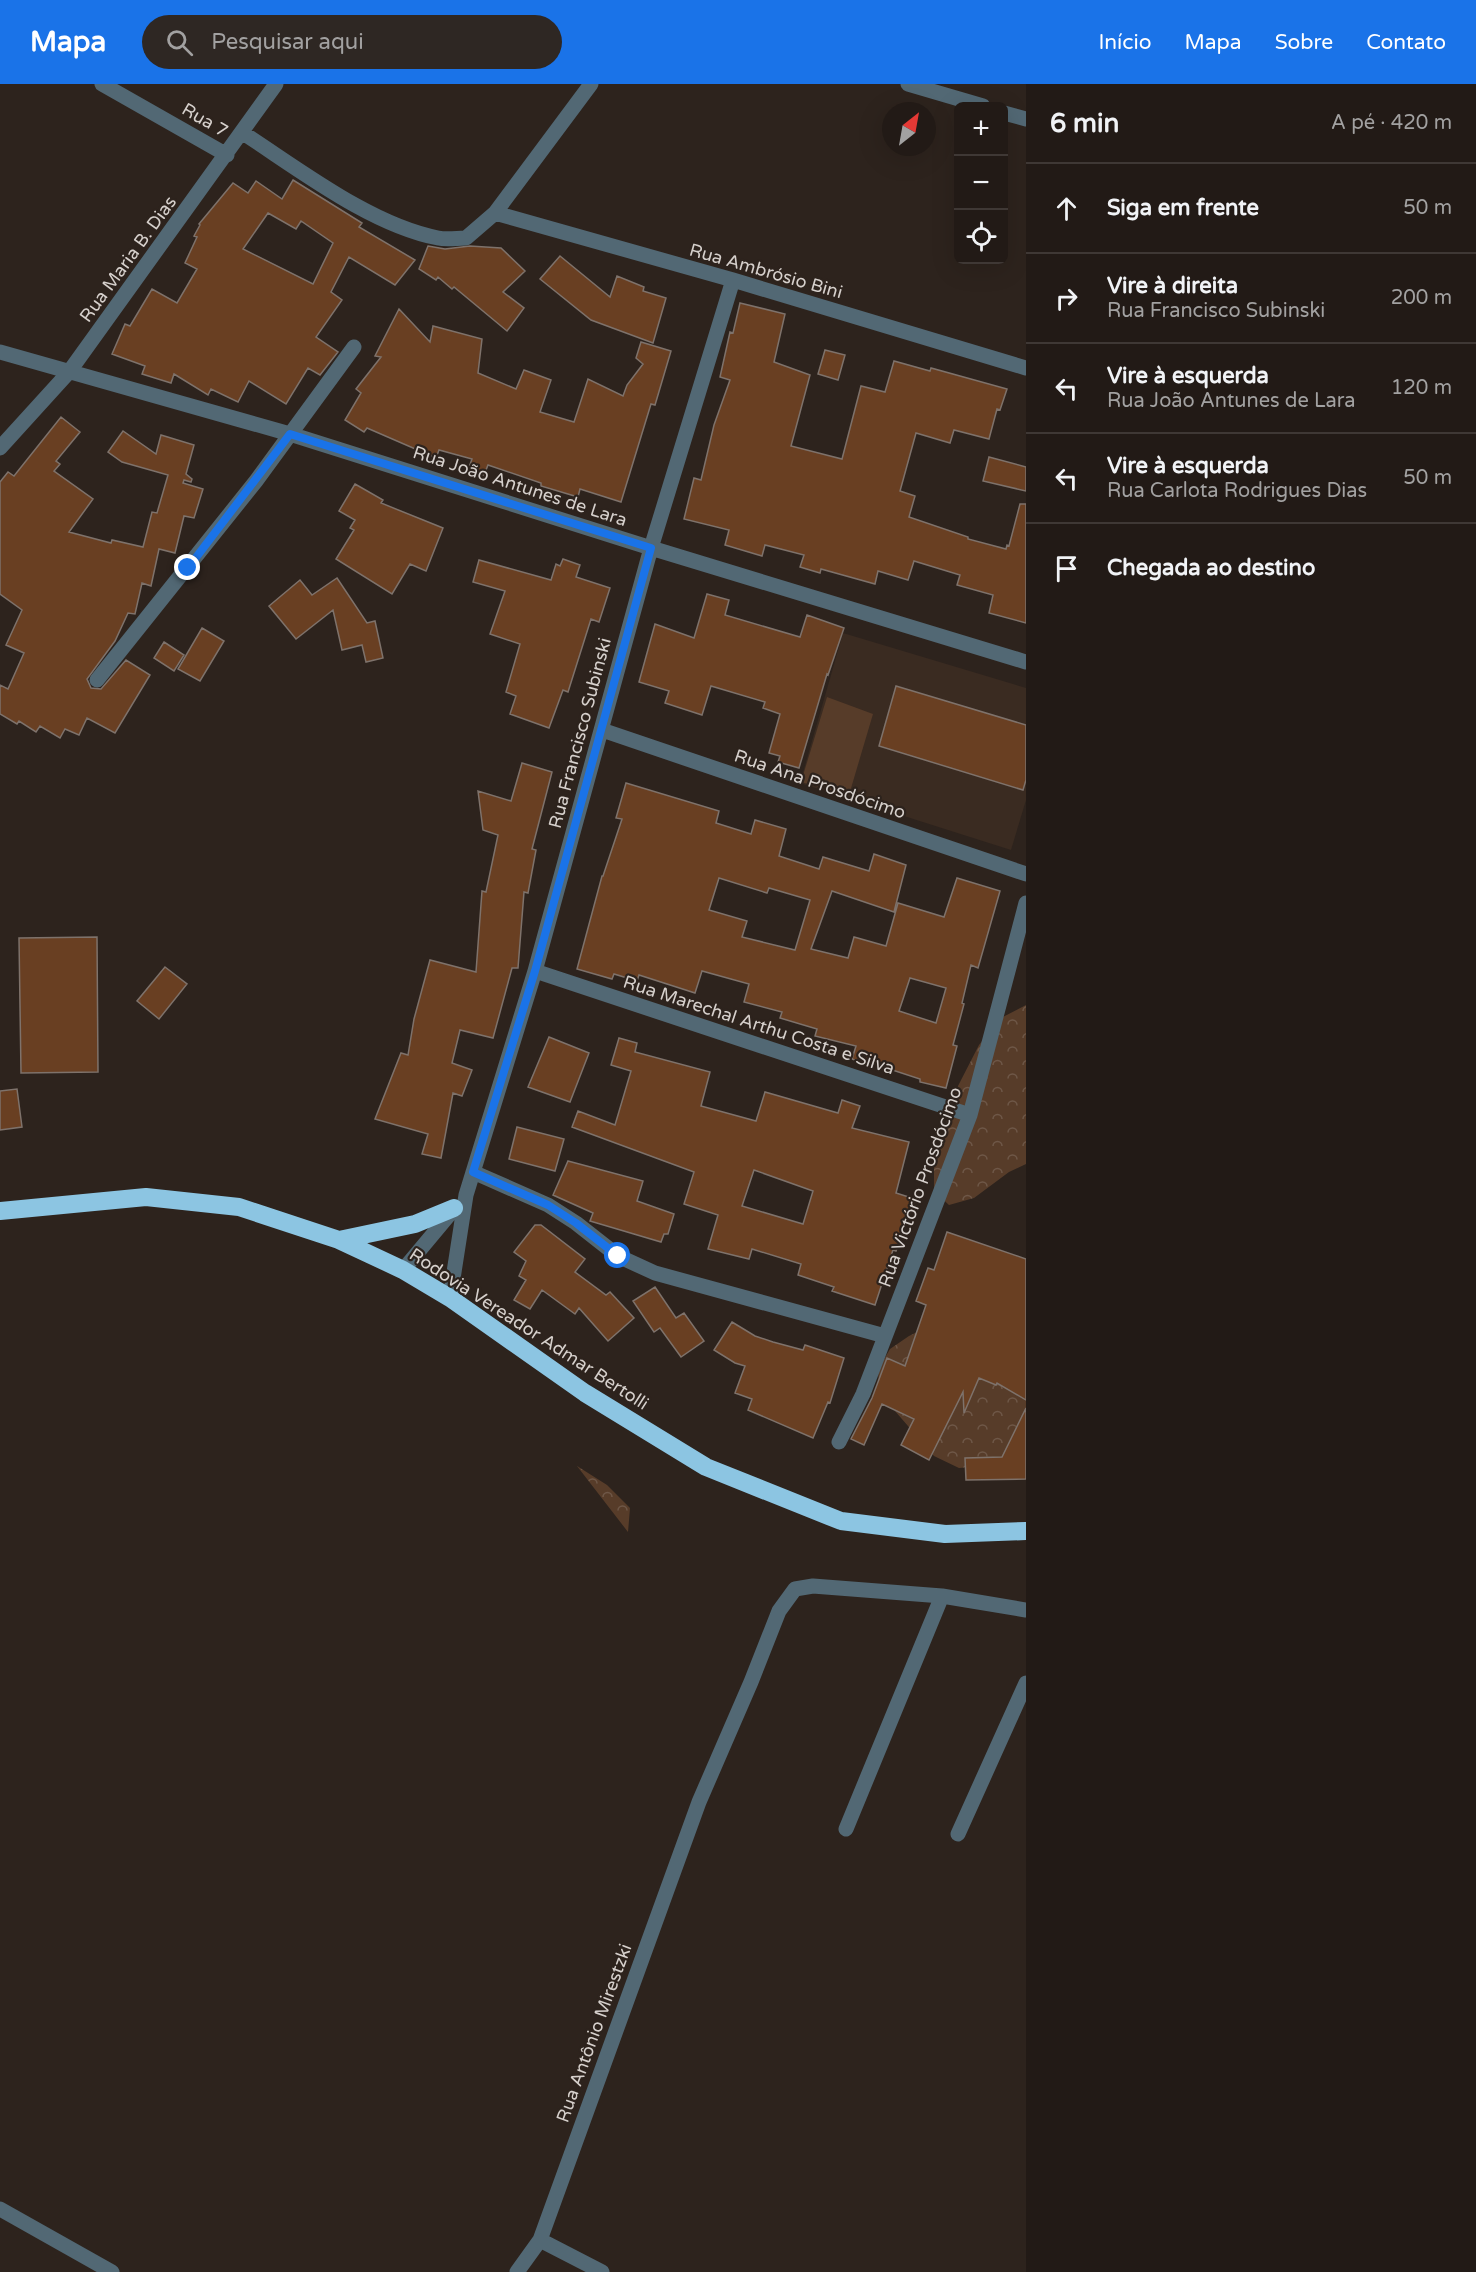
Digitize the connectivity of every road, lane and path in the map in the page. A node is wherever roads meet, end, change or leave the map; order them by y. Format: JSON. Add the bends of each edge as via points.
{"nodes":[{"id":1,"x":102,"y":84,"type":"edge"},
{"id":2,"x":276,"y":84,"type":"edge"},
{"id":3,"x":591,"y":84,"type":"edge"},
{"id":4,"x":908,"y":84,"type":"edge"},
{"id":5,"x":969,"y":102,"type":"edge"},
{"id":6,"x":1008,"y":114,"type":"edge"},
{"id":7,"x":1026,"y":119,"type":"edge"},
{"id":8,"x":243,"y":133,"type":"junction"},
{"id":9,"x":227,"y":155,"type":"junction"},
{"id":10,"x":495,"y":213,"type":"junction"},
{"id":11,"x":733,"y":280,"type":"junction"},
{"id":12,"x":354,"y":347,"type":"dead end"},
{"id":13,"x":0,"y":352,"type":"edge"},
{"id":14,"x":1026,"y":369,"type":"edge"},
{"id":15,"x":69,"y":372,"type":"junction"},
{"id":16,"x":290,"y":434,"type":"junction"},
{"id":17,"x":0,"y":448,"type":"edge"},
{"id":18,"x":651,"y":548,"type":"junction"},
{"id":19,"x":1026,"y":662,"type":"edge"},
{"id":20,"x":97,"y":680,"type":"dead end"},
{"id":21,"x":602,"y":730,"type":"junction"},
{"id":22,"x":1026,"y":874,"type":"edge"},
{"id":23,"x":1026,"y":903,"type":"edge"},
{"id":24,"x":535,"y":971,"type":"junction"},
{"id":25,"x":970,"y":1115,"type":"junction"},
{"id":26,"x":473,"y":1172,"type":"junction"},
{"id":27,"x":460,"y":1202,"type":"junction"},
{"id":28,"x":0,"y":1211,"type":"edge"},
{"id":29,"x":339,"y":1240,"type":"junction"},
{"id":30,"x":403,"y":1270,"type":"junction"},
{"id":31,"x":450,"y":1298,"type":"junction"},
{"id":32,"x":885,"y":1336,"type":"junction"},
{"id":33,"x":839,"y":1442,"type":"dead end"},
{"id":34,"x":1026,"y":1531,"type":"edge"},
{"id":35,"x":942,"y":1596,"type":"junction"},
{"id":36,"x":1026,"y":1610,"type":"edge"},
{"id":37,"x":1026,"y":1683,"type":"edge"},
{"id":38,"x":846,"y":1829,"type":"dead end"},
{"id":39,"x":958,"y":1834,"type":"dead end"},
{"id":40,"x":0,"y":2209,"type":"edge"},
{"id":41,"x":540,"y":2240,"type":"junction"},
{"id":42,"x":112,"y":2272,"type":"edge"},
{"id":43,"x":517,"y":2272,"type":"edge"},
{"id":44,"x":602,"y":2272,"type":"edge"}],
"edges":[{"from":1,"to":9,"type":"street","name":"Rua 7"},
{"from":2,"to":8,"type":"street","name":"Rua Maria B. Dias"},
{"from":3,"to":10,"type":"street"},
{"from":4,"to":5,"type":"street"},
{"from":6,"to":7,"type":"street"},
{"from":8,"to":9,"type":"street","name":"Rua Maria B. Dias"},
{"from":8,"to":10,"type":"street","via":[[330,190],[396,226],[440,238],[466,238]]},
{"from":9,"to":15,"type":"street","name":"Rua Maria B. Dias"},
{"from":10,"to":11,"type":"street","name":"Rua Ambrósio Bini"},
{"from":11,"to":14,"type":"street","name":"Rua Ambrósio Bini"},
{"from":11,"to":18,"type":"street","name":"Rua Francisco Subinski"},
{"from":12,"to":16,"type":"street"},
{"from":13,"to":15,"type":"street","name":"Rua João Antunes de Lara"},
{"from":15,"to":16,"type":"street","name":"Rua João Antunes de Lara"},
{"from":15,"to":17,"type":"street","name":"Rua Maria B. Dias"},
{"from":16,"to":18,"type":"street","name":"Rua João Antunes de Lara"},
{"from":16,"to":20,"type":"street"},
{"from":18,"to":19,"type":"street","name":"Rua João Antunes de Lara"},
{"from":18,"to":21,"type":"street","name":"Rua Francisco Subinski"},
{"from":21,"to":22,"type":"street","name":"Rua Ana Prosdócimo"},
{"from":21,"to":24,"type":"street","name":"Rua Francisco Subinski"},
{"from":23,"to":25,"type":"street","name":"Rua Victório Prosdócimo"},
{"from":24,"to":25,"type":"street","name":"Rua Marechal Arthu Costa e Silva"},
{"from":24,"to":26,"type":"street","name":"Rua Francisco Subinski"},
{"from":25,"to":32,"type":"street","name":"Rua Victório Prosdócimo"},
{"from":26,"to":27,"type":"street","name":"Rua Francisco Subinski"},
{"from":26,"to":32,"type":"street","via":[[548,1205],[618,1256],[654,1273]]},
{"from":27,"to":29,"type":"highway","via":[[404,1227]]},
{"from":27,"to":30,"type":"street","name":"Rua Francisco Subinski"},
{"from":27,"to":31,"type":"street","name":"Rua Francisco Subinski"},
{"from":28,"to":29,"type":"highway","name":"Rodovia Vereador Admar Bertolli","via":[[146,1197],[238,1207]]},
{"from":29,"to":30,"type":"highway","name":"Rodovia Vereador Admar Bertolli"},
{"from":30,"to":31,"type":"highway","name":"Rodovia Vereador Admar Bertolli"},
{"from":31,"to":34,"type":"highway","name":"Rodovia Vereador Admar Bertolli","via":[[585,1393],[706,1467],[841,1521],[945,1534]]},
{"from":32,"to":33,"type":"street","name":"Rua Victório Prosdócimo"},
{"from":35,"to":36,"type":"street","name":"Rua Antônio Mirestzki"},
{"from":35,"to":38,"type":"street"},
{"from":35,"to":41,"type":"street","name":"Rua Antônio Mirestzki","via":[[813,1586],[795,1590],[779,1611],[699,1802]]},
{"from":37,"to":39,"type":"street"},
{"from":40,"to":42,"type":"street"},
{"from":41,"to":43,"type":"street","name":"Rua Antônio Mirestzki"},
{"from":41,"to":44,"type":"street"}]}
